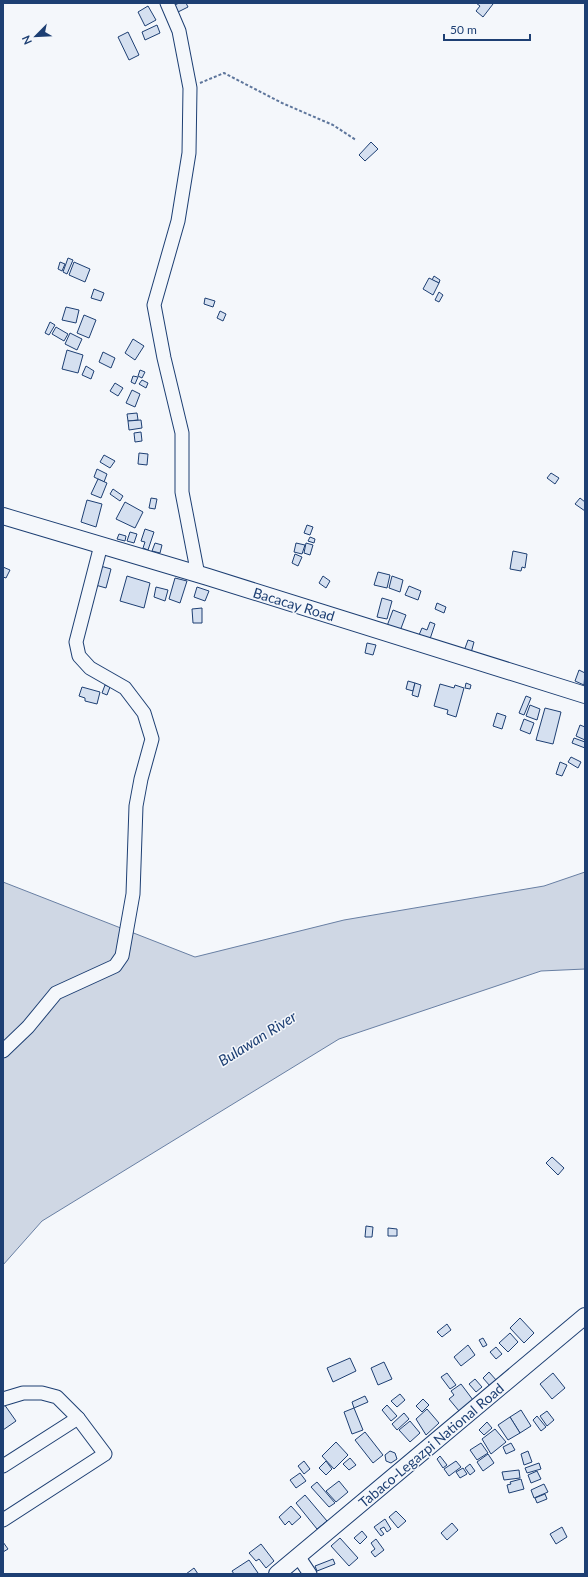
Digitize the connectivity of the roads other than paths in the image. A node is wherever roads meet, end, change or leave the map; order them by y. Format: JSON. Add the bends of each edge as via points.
{"nodes":[{"id":1,"x":167,"y":3,"type":"edge"},
{"id":2,"x":3,"y":516,"type":"edge"},
{"id":3,"x":101,"y":545,"type":"junction"},
{"id":4,"x":198,"y":575,"type":"junction"},
{"id":5,"x":585,"y":695,"type":"edge"},
{"id":6,"x":3,"y":1051,"type":"edge"},
{"id":7,"x":585,"y":1316,"type":"edge"},
{"id":8,"x":3,"y":1399,"type":"edge"},
{"id":9,"x":78,"y":1418,"type":"junction"},
{"id":10,"x":3,"y":1466,"type":"edge"},
{"id":11,"x":3,"y":1520,"type":"edge"},
{"id":12,"x":298,"y":1556,"type":"junction"},
{"id":13,"x":277,"y":1574,"type":"edge"},
{"id":14,"x":310,"y":1574,"type":"edge"}],
"edges":[{"from":1,"to":4,"type":"street","via":[[179,31],[190,88],[190,152],[178,221],[154,305],[182,433],[182,492]]},
{"from":2,"to":3,"type":"main road","name":"Bacacay Road"},
{"from":3,"to":4,"type":"main road","name":"Bacacay Road"},
{"from":3,"to":6,"type":"street","via":[[76,642],[79,656],[90,668],[125,688],[144,713],[152,739],[136,806],[133,894],[122,956],[114,966],[56,993],[28,1027]]},
{"from":4,"to":5,"type":"main road","name":"Bacacay Road"},
{"from":7,"to":12,"type":"main road","name":"Tabaco-Legazpi National Road"},
{"from":8,"to":9,"type":"street","via":[[23,1393],[42,1393],[57,1398]]},
{"from":9,"to":10,"type":"street"},
{"from":9,"to":11,"type":"street","via":[[105,1454]]},
{"from":12,"to":13,"type":"main road","name":"Tabaco-Legazpi National Road"},
{"from":12,"to":14,"type":"street"}]}
